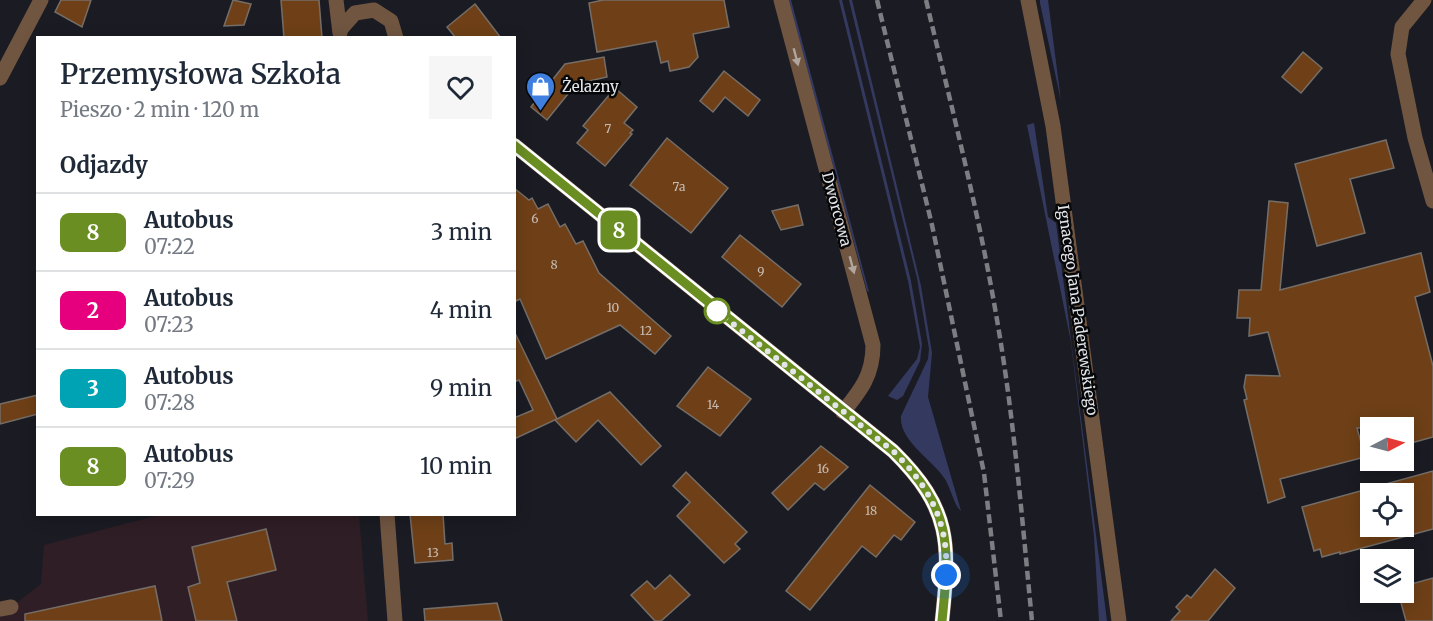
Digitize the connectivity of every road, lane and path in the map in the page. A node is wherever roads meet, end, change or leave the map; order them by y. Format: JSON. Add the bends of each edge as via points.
{"nodes":[{"id":1,"x":41,"y":0,"type":"edge"},
{"id":2,"x":336,"y":0,"type":"edge"},
{"id":3,"x":781,"y":0,"type":"edge"},
{"id":4,"x":1028,"y":0,"type":"edge"},
{"id":5,"x":1424,"y":0,"type":"edge"},
{"id":6,"x":371,"y":5,"type":"edge"},
{"id":7,"x":340,"y":34,"type":"edge"},
{"id":8,"x":395,"y":36,"type":"edge"},
{"id":9,"x":0,"y":78,"type":"edge"},
{"id":10,"x":516,"y":147,"type":"edge"},
{"id":11,"x":1433,"y":201,"type":"edge"},
{"id":12,"x":843,"y":412,"type":"junction"},
{"id":13,"x":387,"y":516,"type":"edge"},
{"id":14,"x":395,"y":621,"type":"edge"},
{"id":15,"x":942,"y":621,"type":"edge"},
{"id":16,"x":1119,"y":621,"type":"edge"}],
"edges":[{"from":1,"to":9,"type":"street"},
{"from":2,"to":7,"type":"street"},
{"from":3,"to":12,"type":"street","name":"Dworcowa","one_way":true,"via":[[873,345],[870,373]]},
{"from":4,"to":16,"type":"street","name":"Ignacego Jana Paderewskiego","via":[[1055,137]]},
{"from":5,"to":11,"type":"street","via":[[1402,27],[1398,54]]},
{"from":6,"to":7,"type":"street","via":[[355,13]]},
{"from":6,"to":8,"type":"street","via":[[391,21]]},
{"from":10,"to":12,"type":"street"},
{"from":12,"to":15,"type":"street","via":[[911,468],[938,510],[947,558]]},
{"from":13,"to":14,"type":"street"}]}
